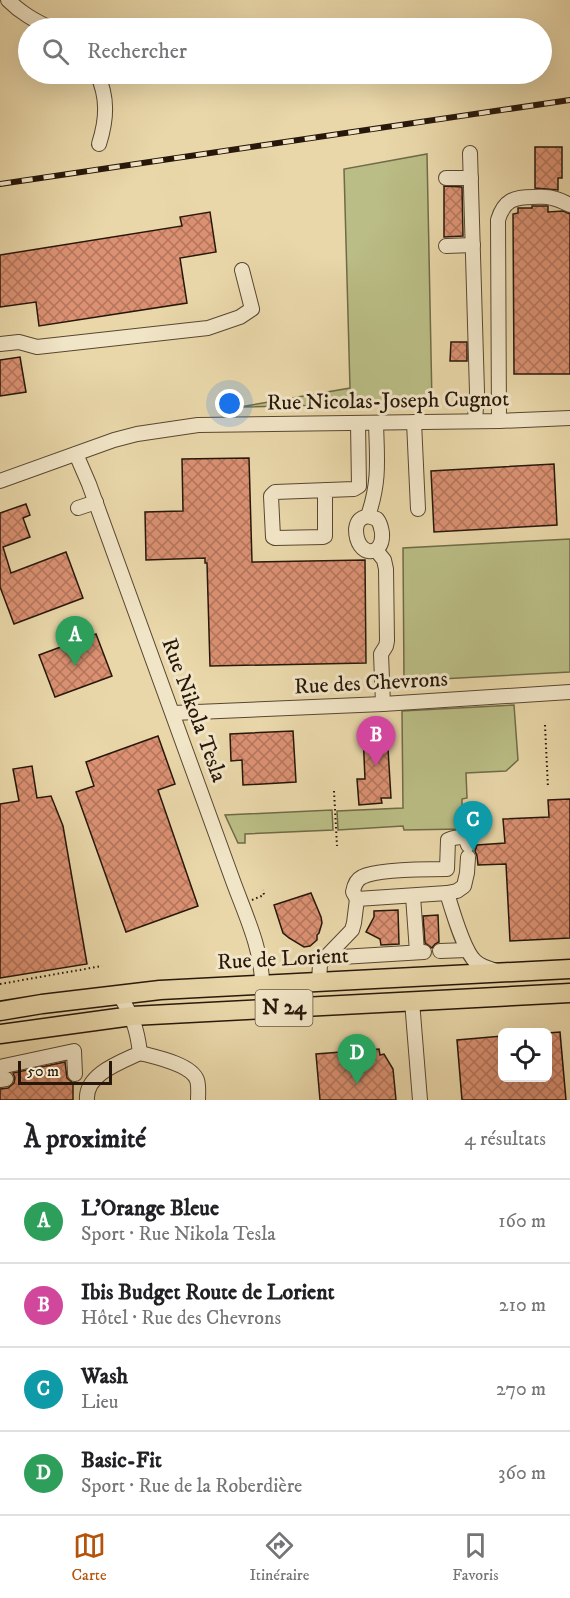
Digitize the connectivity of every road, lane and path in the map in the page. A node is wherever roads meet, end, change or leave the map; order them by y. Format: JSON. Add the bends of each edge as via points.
{"nodes":[{"id":1,"x":8,"y":0,"type":"edge"},
{"id":2,"x":30,"y":18,"type":"edge"},
{"id":3,"x":101,"y":84,"type":"edge"},
{"id":4,"x":99,"y":144,"type":"dead end"},
{"id":5,"x":470,"y":153,"type":"dead end"},
{"id":6,"x":446,"y":178,"type":"dead end"},
{"id":7,"x":471,"y":178,"type":"junction"},
{"id":8,"x":570,"y":205,"type":"edge"},
{"id":9,"x":473,"y":245,"type":"junction"},
{"id":10,"x":446,"y":246,"type":"dead end"},
{"id":11,"x":242,"y":270,"type":"dead end"},
{"id":12,"x":0,"y":344,"type":"edge"},
{"id":13,"x":570,"y":418,"type":"edge"},
{"id":14,"x":475,"y":421,"type":"junction"},
{"id":15,"x":499,"y":421,"type":"junction"},
{"id":16,"x":414,"y":422,"type":"junction"},
{"id":17,"x":358,"y":423,"type":"junction"},
{"id":18,"x":376,"y":423,"type":"junction"},
{"id":19,"x":76,"y":454,"type":"junction"},
{"id":20,"x":378,"y":476,"type":"junction"},
{"id":21,"x":360,"y":479,"type":"junction"},
{"id":22,"x":0,"y":481,"type":"edge"},
{"id":23,"x":325,"y":490,"type":"junction"},
{"id":24,"x":96,"y":502,"type":"junction"},
{"id":25,"x":78,"y":508,"type":"dead end"},
{"id":26,"x":418,"y":509,"type":"dead end"},
{"id":27,"x":368,"y":516,"type":"junction"},
{"id":28,"x":376,"y":550,"type":"junction"},
{"id":29,"x":570,"y":692,"type":"edge"},
{"id":30,"x":383,"y":704,"type":"junction"},
{"id":31,"x":173,"y":713,"type":"junction"},
{"id":32,"x":545,"y":725,"type":"dead end"},
{"id":33,"x":548,"y":788,"type":"dead end"},
{"id":34,"x":334,"y":791,"type":"dead end"},
{"id":35,"x":336,"y":846,"type":"dead end"},
{"id":36,"x":447,"y":869,"type":"junction"},
{"id":37,"x":464,"y":886,"type":"junction"},
{"id":38,"x":447,"y":894,"type":"junction"},
{"id":39,"x":413,"y":896,"type":"junction"},
{"id":40,"x":357,"y":899,"type":"junction"},
{"id":41,"x":467,"y":950,"type":"junction"},
{"id":42,"x":440,"y":951,"type":"dead end"},
{"id":43,"x":326,"y":958,"type":"junction"},
{"id":44,"x":102,"y":966,"type":"dead end"},
{"id":45,"x":570,"y":969,"type":"edge"},
{"id":46,"x":502,"y":973,"type":"junction"},
{"id":47,"x":319,"y":982,"type":"junction"},
{"id":48,"x":0,"y":984,"type":"edge"},
{"id":49,"x":262,"y":984,"type":"junction"},
{"id":50,"x":570,"y":993,"type":"edge"},
{"id":51,"x":119,"y":994,"type":"junction"},
{"id":52,"x":412,"y":1001,"type":"junction"},
{"id":53,"x":0,"y":1011,"type":"edge"},
{"id":54,"x":132,"y":1016,"type":"junction"},
{"id":55,"x":0,"y":1035,"type":"edge"},
{"id":56,"x":140,"y":1053,"type":"junction"},
{"id":57,"x":75,"y":1074,"type":"dead end"},
{"id":58,"x":2,"y":1076,"type":"edge"},
{"id":59,"x":87,"y":1100,"type":"edge"},
{"id":60,"x":198,"y":1100,"type":"edge"},
{"id":61,"x":420,"y":1100,"type":"edge"}],
"edges":[{"from":1,"to":2,"type":"street"},
{"from":3,"to":4,"type":"street","via":[[106,117]]},
{"from":5,"to":7,"type":"street"},
{"from":6,"to":7,"type":"street"},
{"from":7,"to":9,"type":"street"},
{"from":8,"to":15,"type":"street","via":[[549,197],[518,197],[504,207],[498,220]]},
{"from":9,"to":10,"type":"street"},
{"from":9,"to":14,"type":"street"},
{"from":11,"to":12,"type":"street","via":[[252,309],[208,328],[37,347],[20,342]]},
{"from":13,"to":15,"type":"street","name":"Rue Nicolas-Joseph Cugnot"},
{"from":14,"to":15,"type":"street","name":"Rue Nicolas-Joseph Cugnot"},
{"from":14,"to":16,"type":"street","name":"Rue Nicolas-Joseph Cugnot"},
{"from":16,"to":18,"type":"street","name":"Rue Nicolas-Joseph Cugnot"},
{"from":16,"to":26,"type":"street"},
{"from":17,"to":18,"type":"street","name":"Rue Nicolas-Joseph Cugnot"},
{"from":17,"to":19,"type":"street","name":"Rue Nicolas-Joseph Cugnot","via":[[198,425],[122,438]]},
{"from":17,"to":21,"type":"street"},
{"from":18,"to":20,"type":"street"},
{"from":19,"to":22,"type":"street","name":"Rue Nicolas-Joseph Cugnot"},
{"from":19,"to":24,"type":"street","name":"Rue Nikola Tesla"},
{"from":20,"to":21,"type":"street"},
{"from":20,"to":27,"type":"street"},
{"from":21,"to":23,"type":"street","via":[[357,488]]},
{"from":23,"to":23,"type":"street","via":[[272,493],[273,537],[325,536]]},
{"from":24,"to":25,"type":"street"},
{"from":24,"to":31,"type":"street","name":"Rue Nikola Tesla"},
{"from":27,"to":28,"type":"street","via":[[380,522],[382,540]]},
{"from":27,"to":28,"type":"street","via":[[357,524],[357,540],[364,550]]},
{"from":28,"to":30,"type":"street","via":[[386,569],[387,640],[381,654]]},
{"from":29,"to":30,"type":"street","name":"Rue des Chevrons"},
{"from":30,"to":31,"type":"street","name":"Rue des Chevrons"},
{"from":31,"to":49,"type":"street","name":"Rue Nikola Tesla","via":[[256,946]]},
{"from":32,"to":33,"type":"path"},
{"from":34,"to":35,"type":"path"},
{"from":36,"to":37,"type":"street"},
{"from":36,"to":37,"type":"street","via":[[448,840],[466,839]]},
{"from":36,"to":40,"type":"street","via":[[365,875],[354,886]]},
{"from":37,"to":38,"type":"street"},
{"from":38,"to":39,"type":"street"},
{"from":38,"to":41,"type":"street"},
{"from":39,"to":40,"type":"street"},
{"from":39,"to":43,"type":"street","via":[[420,952]]},
{"from":40,"to":43,"type":"street","via":[[352,930]]},
{"from":41,"to":42,"type":"street"},
{"from":41,"to":46,"type":"street","via":[[484,967]]},
{"from":43,"to":47,"type":"street","via":[[320,964]]},
{"from":44,"to":48,"type":"path"},
{"from":45,"to":46,"type":"main road","name":"Rue de Lorient","number":"N 24"},
{"from":46,"to":47,"type":"main road","name":"Rue de Lorient","number":"N 24"},
{"from":47,"to":49,"type":"main road","name":"Rue de Lorient","number":"N 24"},
{"from":49,"to":51,"type":"main road","name":"Rue de Lorient","number":"N 24"},
{"from":50,"to":52,"type":"main road","number":"N 24"},
{"from":51,"to":53,"type":"main road","name":"Rue de Lorient","number":"N 24"},
{"from":51,"to":54,"type":"street"},
{"from":52,"to":54,"type":"main road","number":"N 24"},
{"from":52,"to":61,"type":"street"},
{"from":54,"to":55,"type":"main road","number":"N 24"},
{"from":54,"to":56,"type":"street"},
{"from":56,"to":59,"type":"street","via":[[93,1081]]},
{"from":56,"to":60,"type":"street","via":[[182,1066],[194,1076]]},
{"from":57,"to":58,"type":"street","via":[[74,1052]]}]}
